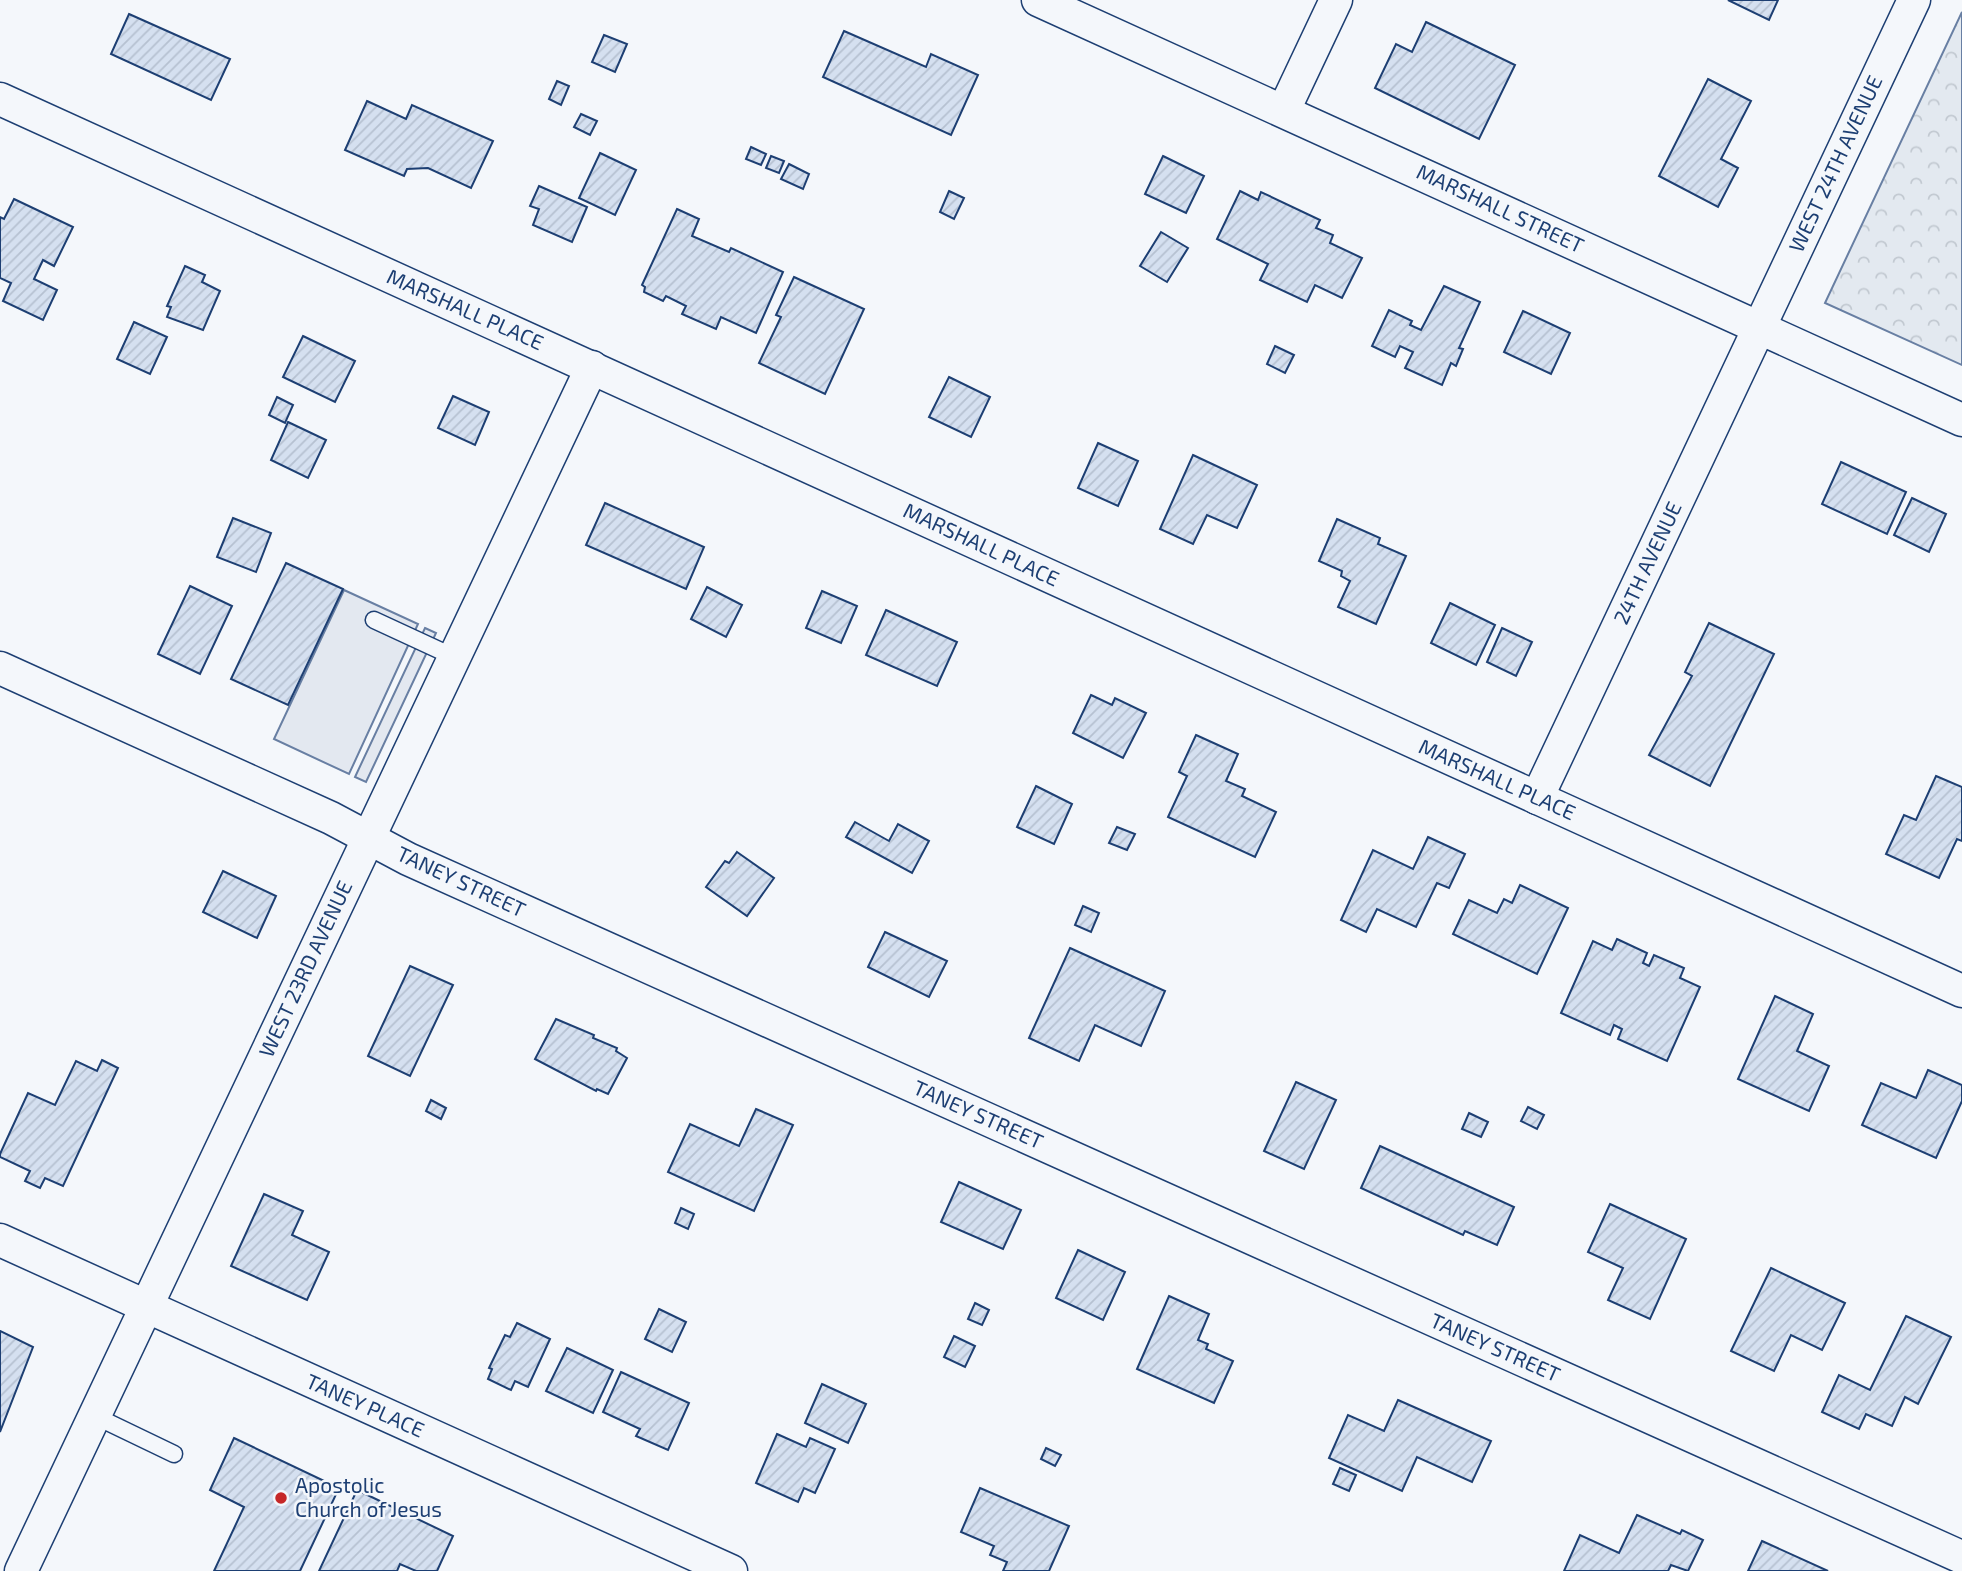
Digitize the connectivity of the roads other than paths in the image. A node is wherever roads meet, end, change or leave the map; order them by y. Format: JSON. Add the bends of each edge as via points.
{"nodes":[{"id":1,"x":1038,"y":0,"type":"edge"},
{"id":2,"x":1336,"y":0,"type":"edge"},
{"id":3,"x":1914,"y":0,"type":"edge"},
{"id":4,"x":0,"y":99,"type":"edge"},
{"id":5,"x":1284,"y":110,"type":"junction"},
{"id":6,"x":1759,"y":327,"type":"junction"},
{"id":7,"x":592,"y":367,"type":"junction"},
{"id":8,"x":1962,"y":420,"type":"edge"},
{"id":9,"x":374,"y":620,"type":"dead end"},
{"id":10,"x":454,"y":657,"type":"junction"},
{"id":11,"x":0,"y":668,"type":"edge"},
{"id":12,"x":1538,"y":798,"type":"junction"},
{"id":13,"x":368,"y":838,"type":"junction"},
{"id":14,"x":1962,"y":991,"type":"edge"},
{"id":15,"x":0,"y":1240,"type":"edge"},
{"id":16,"x":146,"y":1307,"type":"junction"},
{"id":17,"x":95,"y":1416,"type":"junction"},
{"id":18,"x":174,"y":1454,"type":"dead end"},
{"id":19,"x":1958,"y":1559,"type":"edge"},
{"id":20,"x":21,"y":1571,"type":"edge"},
{"id":21,"x":731,"y":1571,"type":"edge"}],
"edges":[{"from":1,"to":5,"type":"street","name":"MARSHALL STREET"},
{"from":2,"to":5,"type":"street"},
{"from":3,"to":6,"type":"street","name":"WEST 24TH AVENUE"},
{"from":4,"to":7,"type":"street","name":"MARSHALL PLACE"},
{"from":5,"to":6,"type":"street","name":"MARSHALL STREET"},
{"from":6,"to":8,"type":"street","name":"MARSHALL STREET"},
{"from":6,"to":12,"type":"street","name":"24TH AVENUE"},
{"from":7,"to":10,"type":"street","name":"WEST 23RD AVENUE"},
{"from":7,"to":12,"type":"street","name":"MARSHALL PLACE"},
{"from":9,"to":10,"type":"lane"},
{"from":10,"to":13,"type":"street","name":"WEST 23RD AVENUE"},
{"from":11,"to":13,"type":"street","name":"TANEY STREET"},
{"from":12,"to":14,"type":"street","name":"MARSHALL PLACE"},
{"from":13,"to":16,"type":"street","name":"WEST 23RD AVENUE"},
{"from":13,"to":19,"type":"street","name":"TANEY STREET"},
{"from":15,"to":16,"type":"street","name":"TANEY PLACE"},
{"from":16,"to":17,"type":"street","name":"WEST 23RD AVENUE"},
{"from":16,"to":21,"type":"street","name":"TANEY PLACE"},
{"from":17,"to":18,"type":"lane"},
{"from":17,"to":20,"type":"street","name":"WEST 23RD AVENUE"}]}
